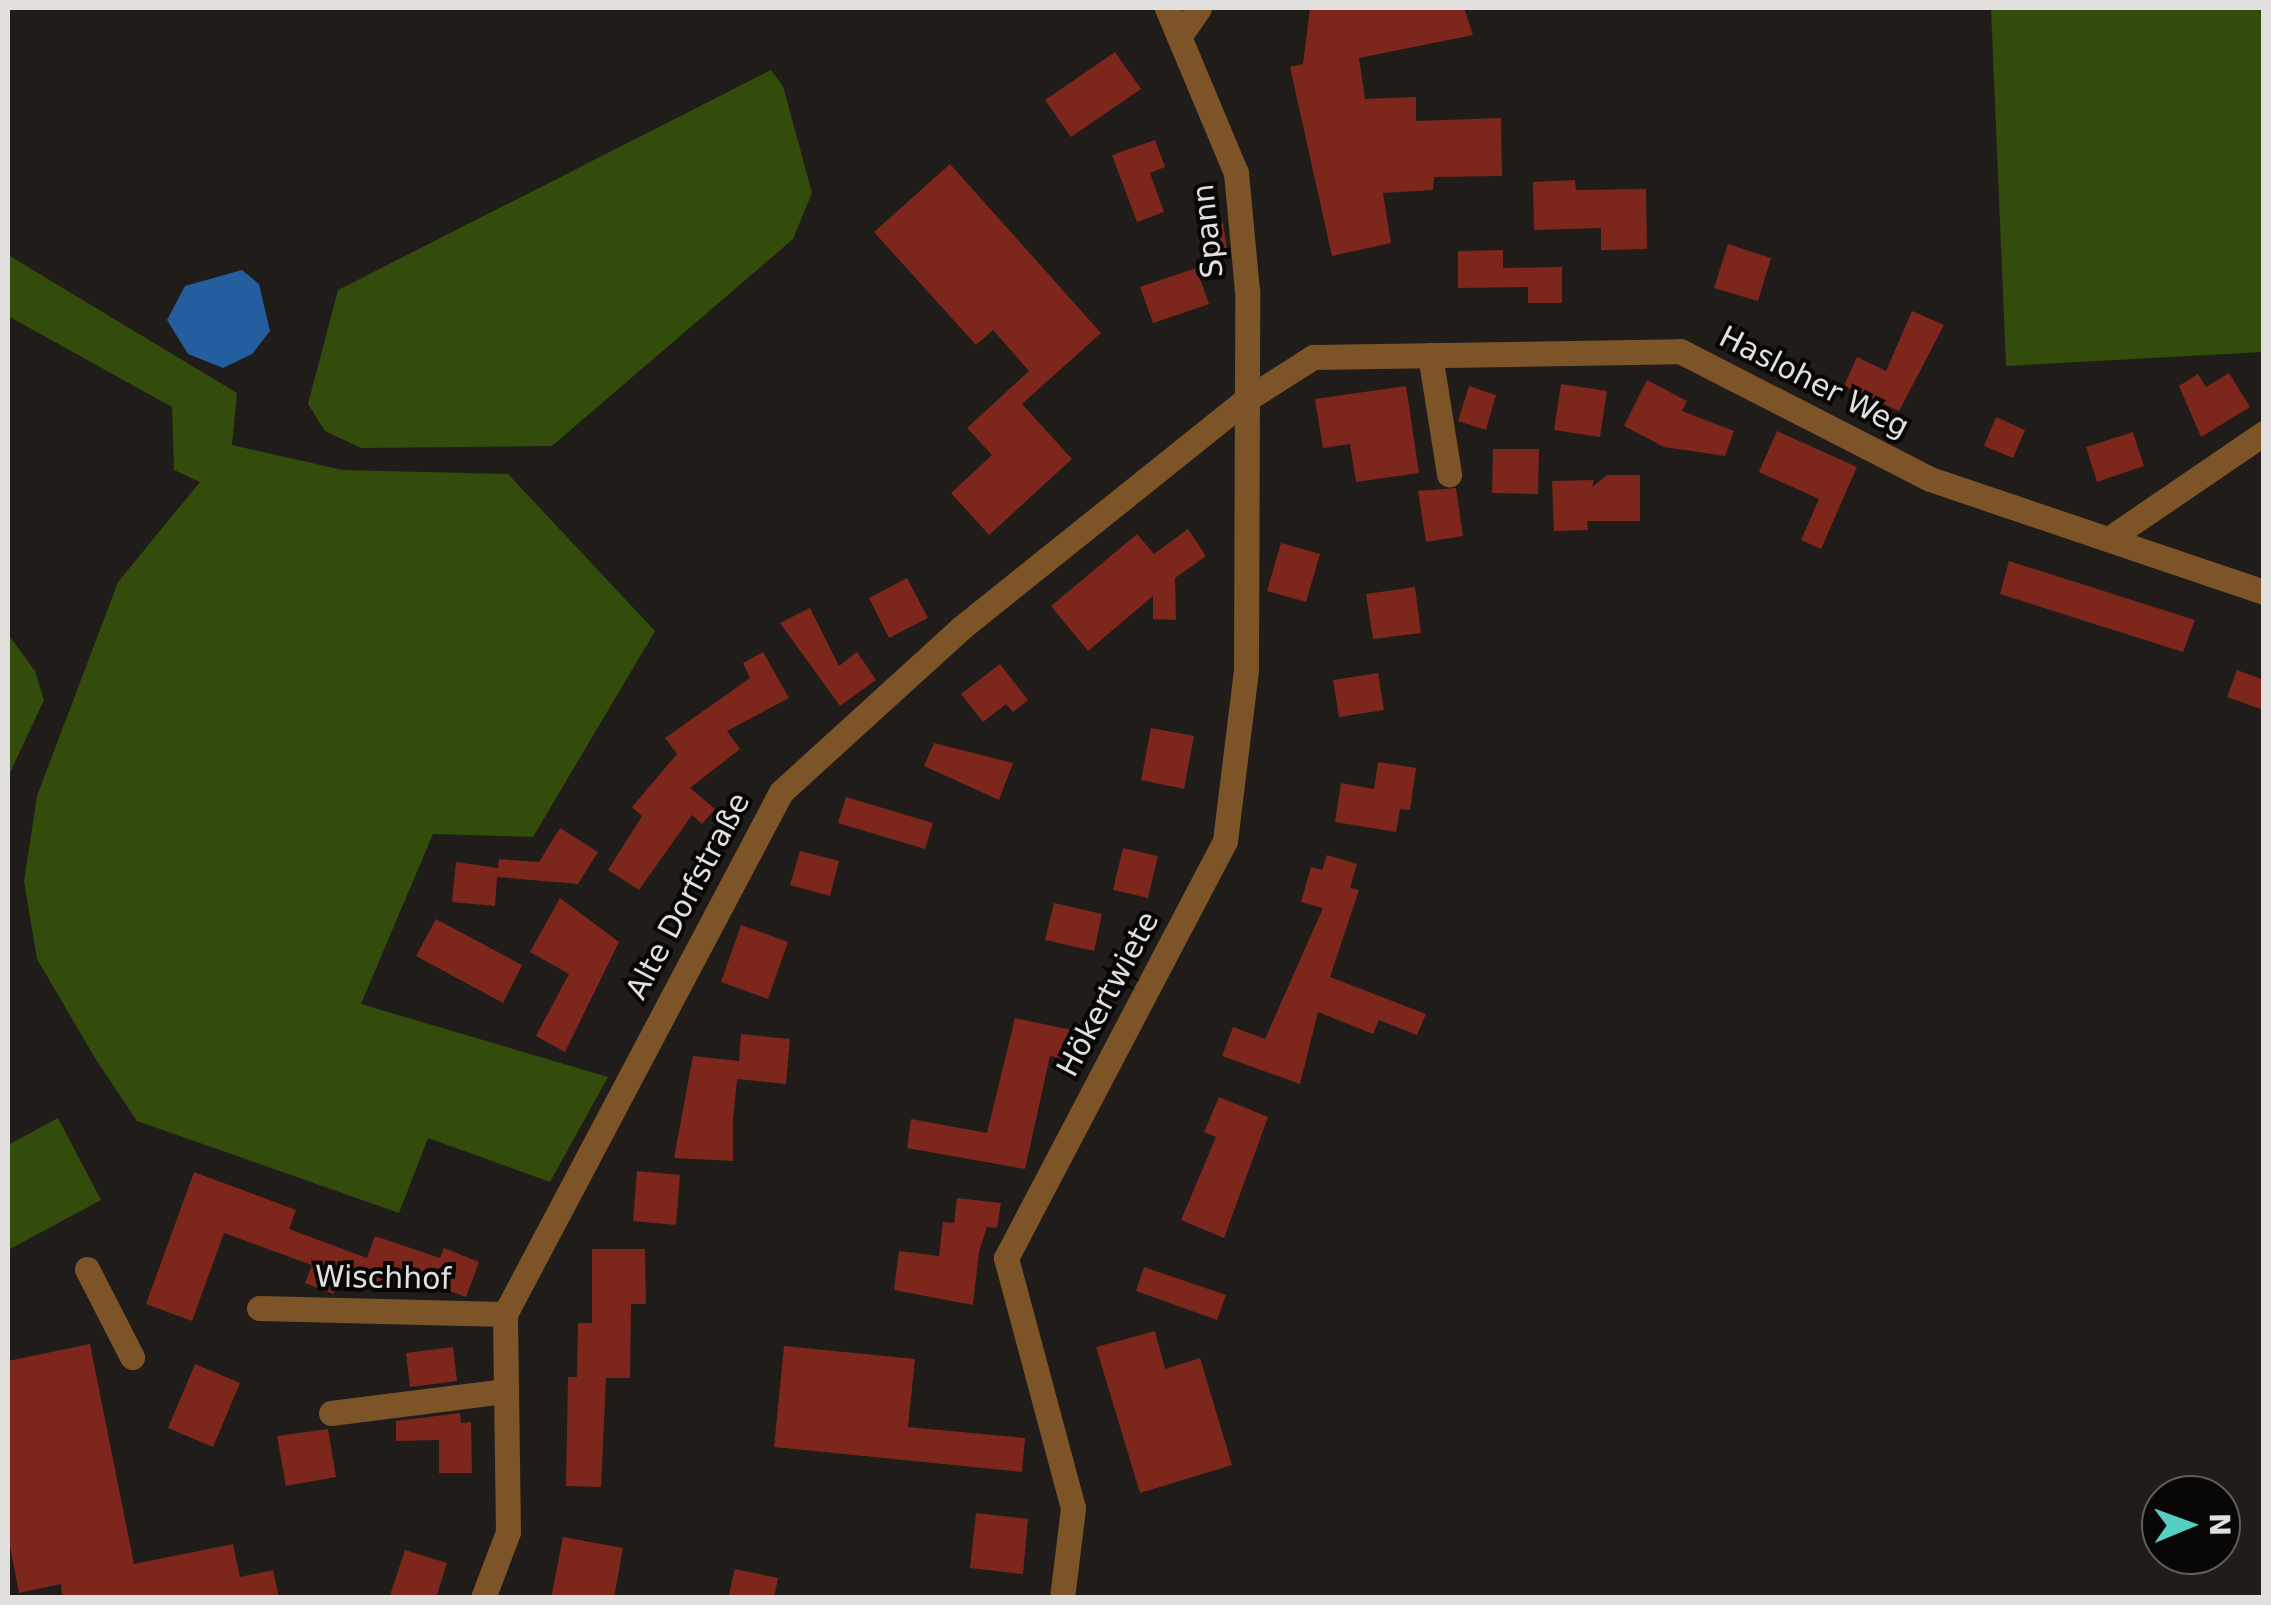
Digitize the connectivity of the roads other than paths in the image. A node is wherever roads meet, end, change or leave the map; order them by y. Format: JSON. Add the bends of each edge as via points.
{"nodes":[{"id":1,"x":1167,"y":8,"type":"edge"},
{"id":2,"x":1200,"y":8,"type":"edge"},
{"id":3,"x":1183,"y":31,"type":"junction"},
{"id":4,"x":1430,"y":355,"type":"junction"},
{"id":5,"x":1244,"y":401,"type":"junction"},
{"id":6,"x":2264,"y":433,"type":"edge"},
{"id":7,"x":1449,"y":474,"type":"dead end"},
{"id":8,"x":2113,"y":536,"type":"junction"},
{"id":9,"x":2264,"y":592,"type":"edge"},
{"id":10,"x":87,"y":1269,"type":"dead end"},
{"id":11,"x":259,"y":1308,"type":"dead end"},
{"id":12,"x":506,"y":1314,"type":"junction"},
{"id":13,"x":132,"y":1357,"type":"dead end"},
{"id":14,"x":506,"y":1391,"type":"junction"},
{"id":15,"x":330,"y":1413,"type":"dead end"},
{"id":16,"x":483,"y":1598,"type":"edge"},
{"id":17,"x":1062,"y":1598,"type":"edge"}],
"edges":[{"from":1,"to":3,"type":"street","name":"Spann"},
{"from":2,"to":3,"type":"street"},
{"from":3,"to":5,"type":"street","name":"Spann","via":[[1236,173],[1248,290]]},
{"from":4,"to":5,"type":"street","name":"Hasloher Weg","via":[[1313,356]]},
{"from":4,"to":7,"type":"street"},
{"from":4,"to":8,"type":"street","name":"Hasloher Weg","via":[[1680,350],[1930,480],[2025,517]]},
{"from":5,"to":12,"type":"street","name":"Alte Dorfstraße","via":[[961,628],[781,792]]},
{"from":5,"to":17,"type":"street","name":"Hökertwiete","via":[[1246,669],[1225,841],[1006,1258],[1073,1508]]},
{"from":6,"to":8,"type":"street"},
{"from":8,"to":9,"type":"street","name":"Hasloher Weg"},
{"from":10,"to":13,"type":"street"},
{"from":11,"to":12,"type":"street","name":"Wischhof"},
{"from":12,"to":14,"type":"street","name":"Alte Dorfstraße"},
{"from":14,"to":15,"type":"street"},
{"from":14,"to":16,"type":"street","name":"Alte Dorfstraße","via":[[508,1532]]}]}
